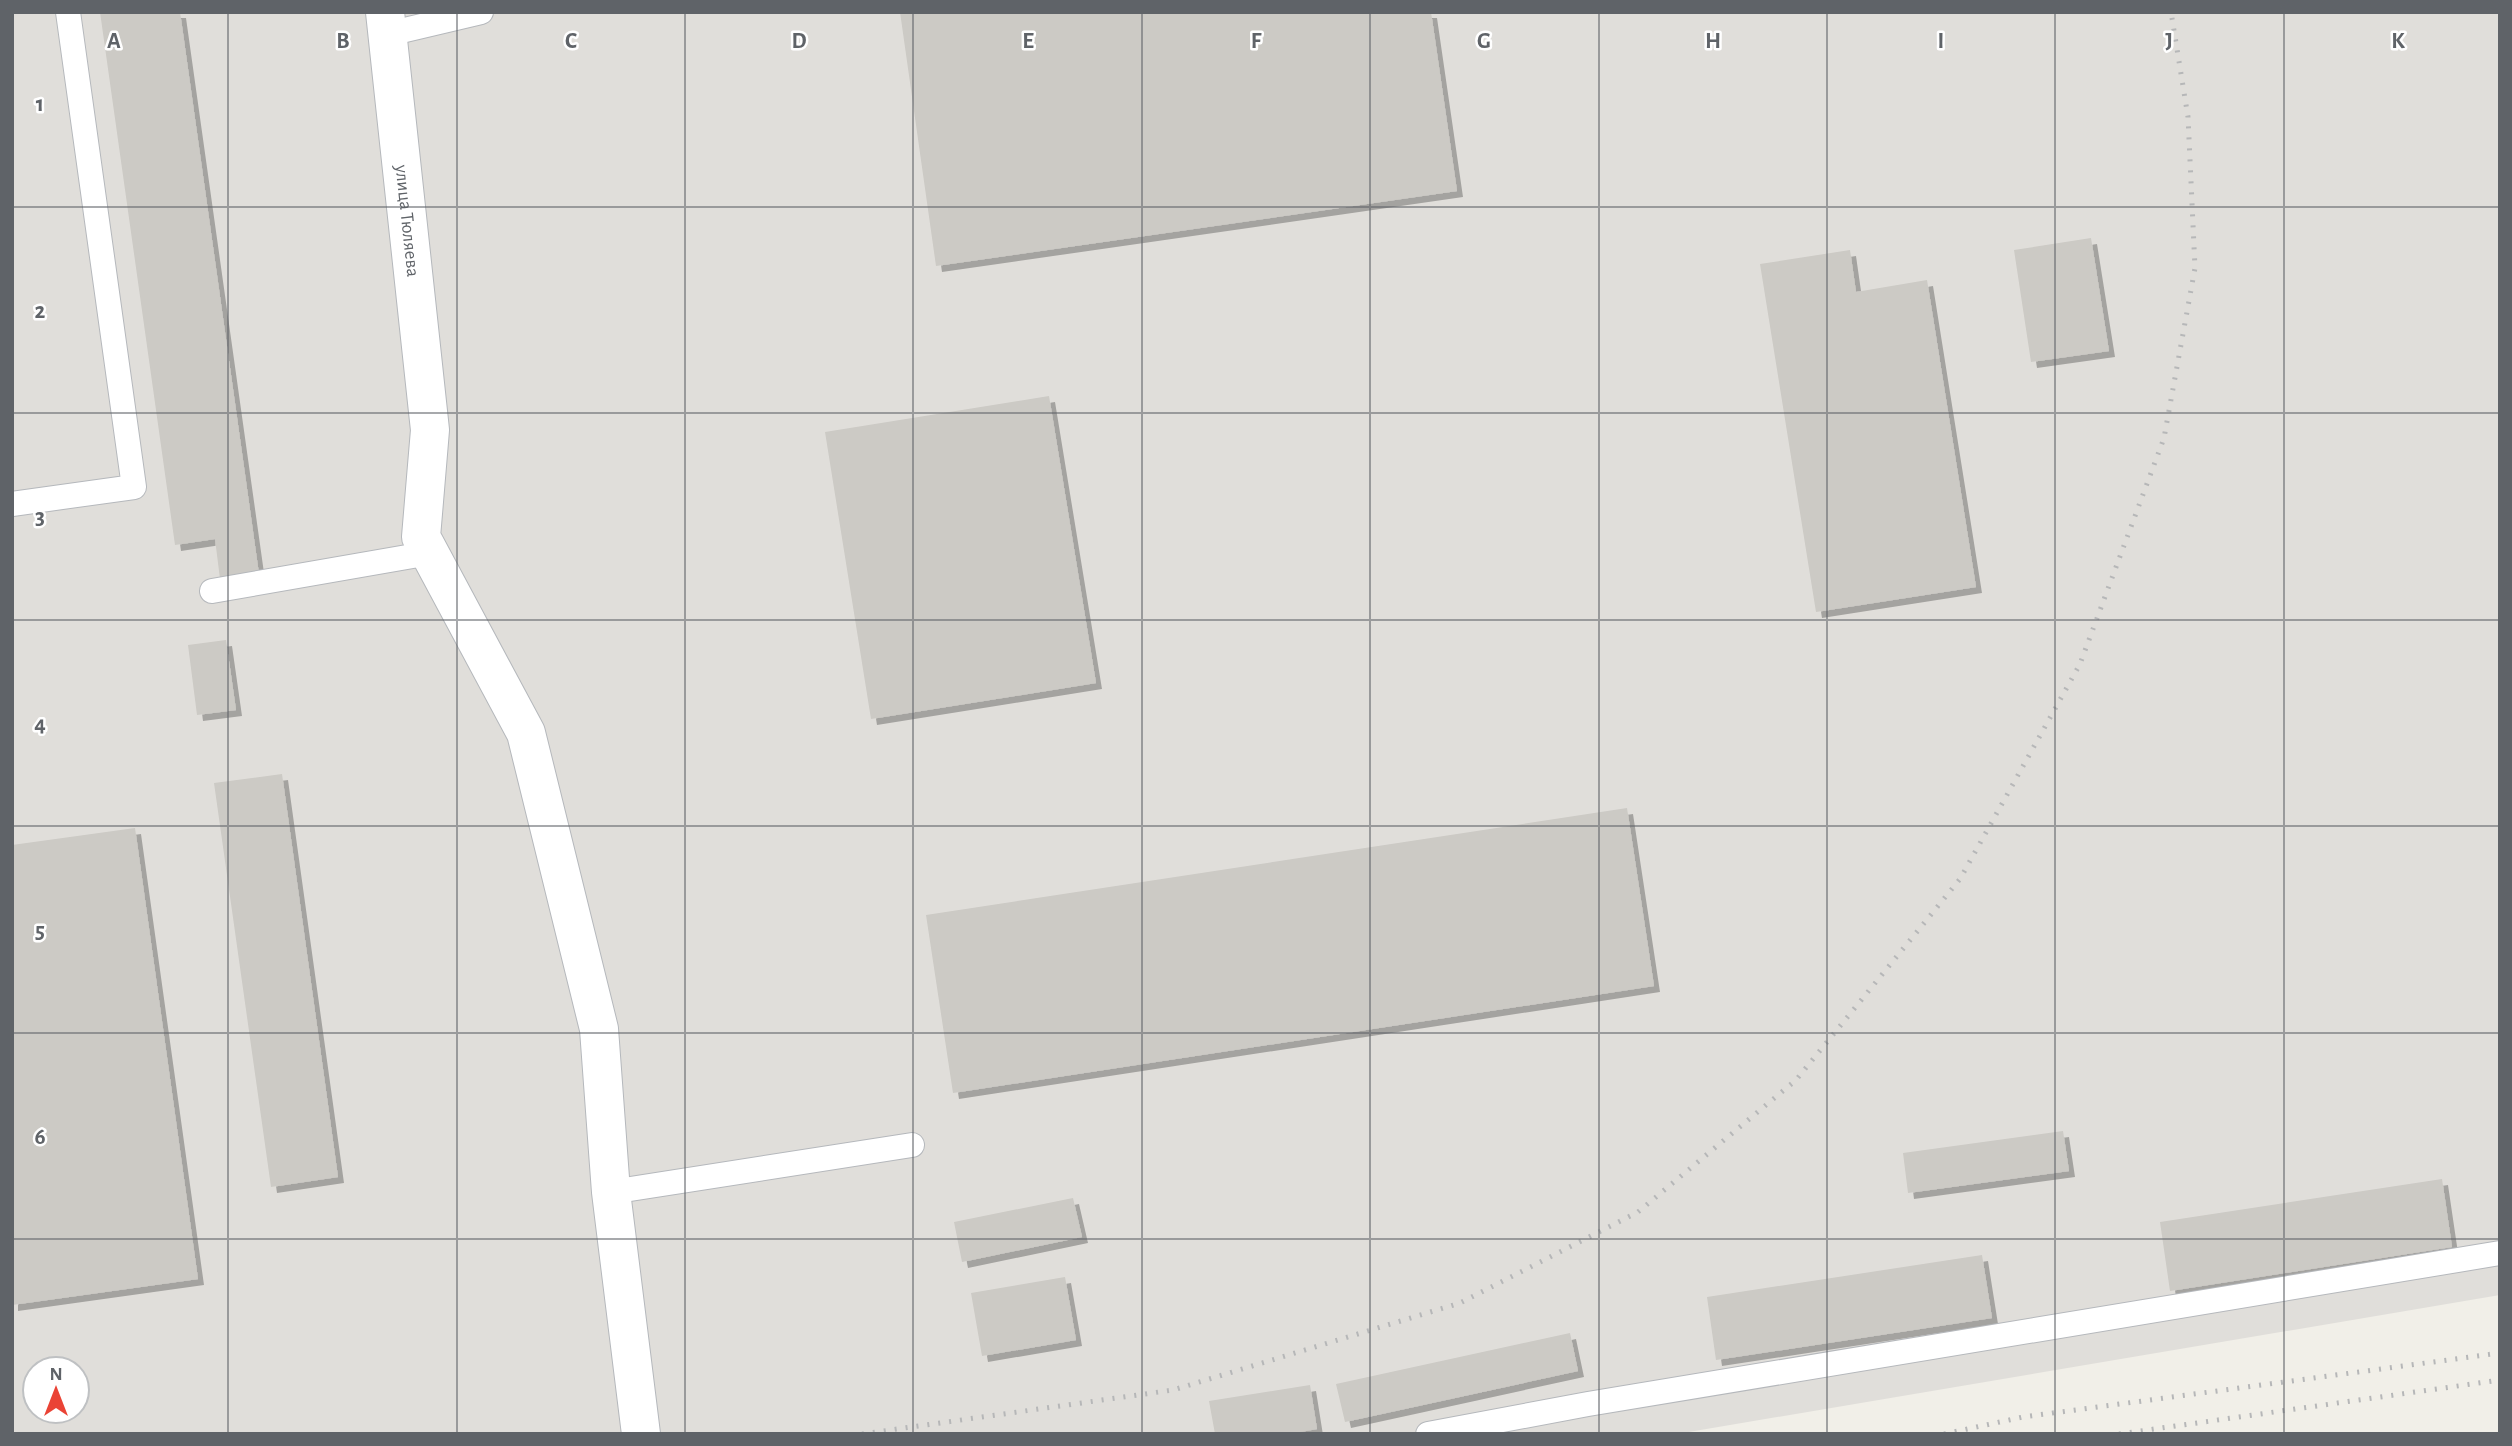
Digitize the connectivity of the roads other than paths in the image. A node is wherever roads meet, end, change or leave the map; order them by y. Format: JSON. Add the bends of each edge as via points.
{"nodes":[{"id":1,"x":68,"y":12,"type":"edge"},
{"id":2,"x":481,"y":12,"type":"edge"},
{"id":3,"x":387,"y":23,"type":"edge"},
{"id":4,"x":12,"y":504,"type":"edge"},
{"id":5,"x":430,"y":553,"type":"junction"},
{"id":6,"x":212,"y":591,"type":"dead end"},
{"id":7,"x":912,"y":1144,"type":"dead end"},
{"id":8,"x":611,"y":1192,"type":"junction"},
{"id":9,"x":2500,"y":1252,"type":"edge"},
{"id":10,"x":641,"y":1434,"type":"edge"},
{"id":11,"x":1427,"y":1434,"type":"edge"}],
"edges":[{"from":1,"to":4,"type":"lane","via":[[134,487]]},
{"from":2,"to":3,"type":"lane"},
{"from":3,"to":5,"type":"street","name":"улица Тюляева","via":[[430,430],[421,537]]},
{"from":5,"to":6,"type":"lane"},
{"from":5,"to":8,"type":"street","name":"улица Тюляева","via":[[526,733],[599,1029]]},
{"from":7,"to":8,"type":"lane"},
{"from":8,"to":10,"type":"street","name":"улица Тюляева"},
{"from":9,"to":11,"type":"lane"}]}
